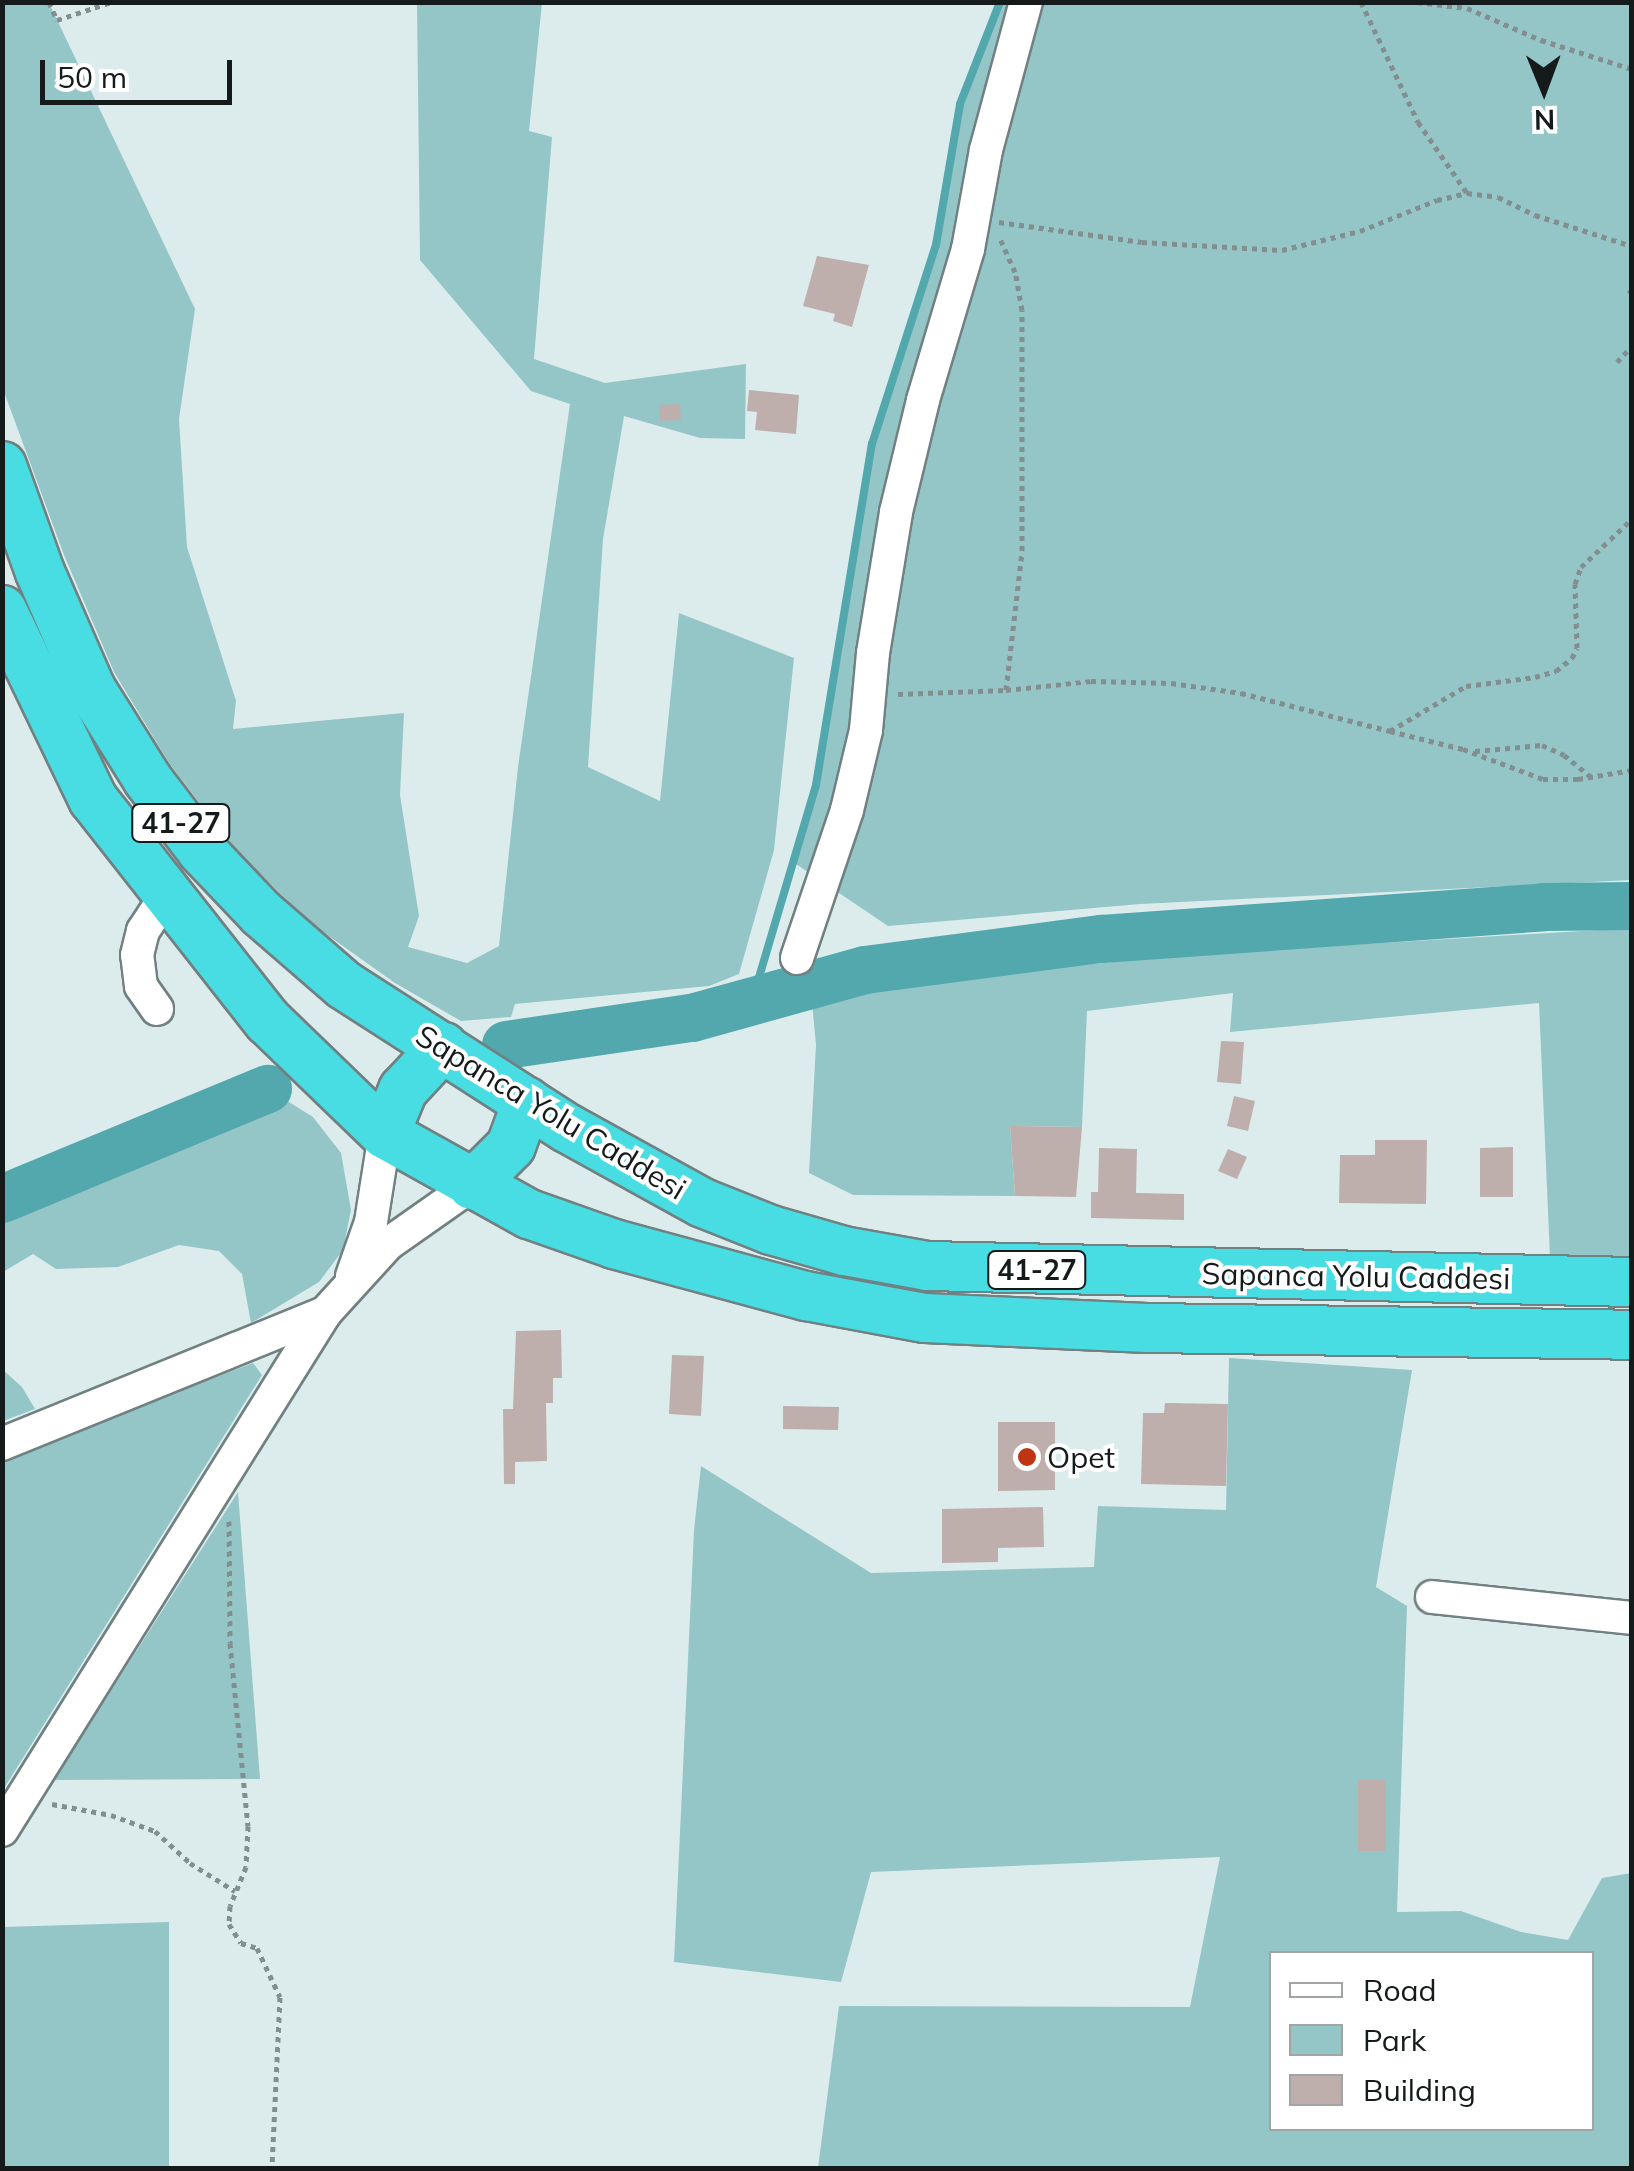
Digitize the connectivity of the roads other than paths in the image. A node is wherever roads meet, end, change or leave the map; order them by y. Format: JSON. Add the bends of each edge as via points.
{"nodes":[{"id":1,"x":1026,"y":2,"type":"edge"},
{"id":2,"x":2,"y":466,"type":"edge"},
{"id":3,"x":2,"y":610,"type":"edge"},
{"id":4,"x":166,"y":894,"type":"junction"},
{"id":5,"x":796,"y":958,"type":"dead end"},
{"id":6,"x":158,"y":1009,"type":"dead end"},
{"id":7,"x":443,"y":1048,"type":"junction"},
{"id":8,"x":527,"y":1102,"type":"junction"},
{"id":9,"x":386,"y":1134,"type":"junction"},
{"id":10,"x":472,"y":1184,"type":"junction"},
{"id":11,"x":1632,"y":1282,"type":"edge"},
{"id":12,"x":348,"y":1284,"type":"junction"},
{"id":13,"x":325,"y":1313,"type":"junction"},
{"id":14,"x":1632,"y":1335,"type":"edge"},
{"id":15,"x":2,"y":1444,"type":"edge"},
{"id":16,"x":1432,"y":1597,"type":"dead end"},
{"id":17,"x":1632,"y":1618,"type":"edge"},
{"id":18,"x":2,"y":1830,"type":"edge"}],
"edges":[{"from":1,"to":5,"type":"street","via":[[986,150],[968,249],[905,474],[848,810]]},
{"from":2,"to":7,"type":"highway","name":"Sapanca Yolu Caddesi","number":"41-27","via":[[91,689],[148,780],[261,913],[344,985]]},
{"from":3,"to":4,"type":"highway","name":"Sapanca Yolu Caddesi","number":"41-27","via":[[93,799]]},
{"from":4,"to":6,"type":"street","via":[[137,955],[142,986]]},
{"from":4,"to":9,"type":"highway","name":"Sapanca Yolu Caddesi","via":[[268,1021]]},
{"from":7,"to":8,"type":"highway","name":"Sapanca Yolu Caddesi","number":"41-27"},
{"from":7,"to":9,"type":"highway","via":[[403,1090]]},
{"from":8,"to":10,"type":"highway","via":[[511,1146]]},
{"from":8,"to":11,"type":"highway","name":"Sapanca Yolu Caddesi","number":"41-27","via":[[737,1217],[844,1251],[926,1266]]},
{"from":9,"to":10,"type":"highway","name":"Sapanca Yolu Caddesi"},
{"from":9,"to":12,"type":"street","via":[[371,1222]]},
{"from":10,"to":12,"type":"street","via":[[388,1244]]},
{"from":10,"to":14,"type":"highway","name":"Sapanca Yolu Caddesi","via":[[528,1214],[614,1244],[806,1296],[924,1318]]},
{"from":12,"to":13,"type":"street"},
{"from":13,"to":15,"type":"street"},
{"from":13,"to":18,"type":"street"},
{"from":16,"to":17,"type":"street"}]}
